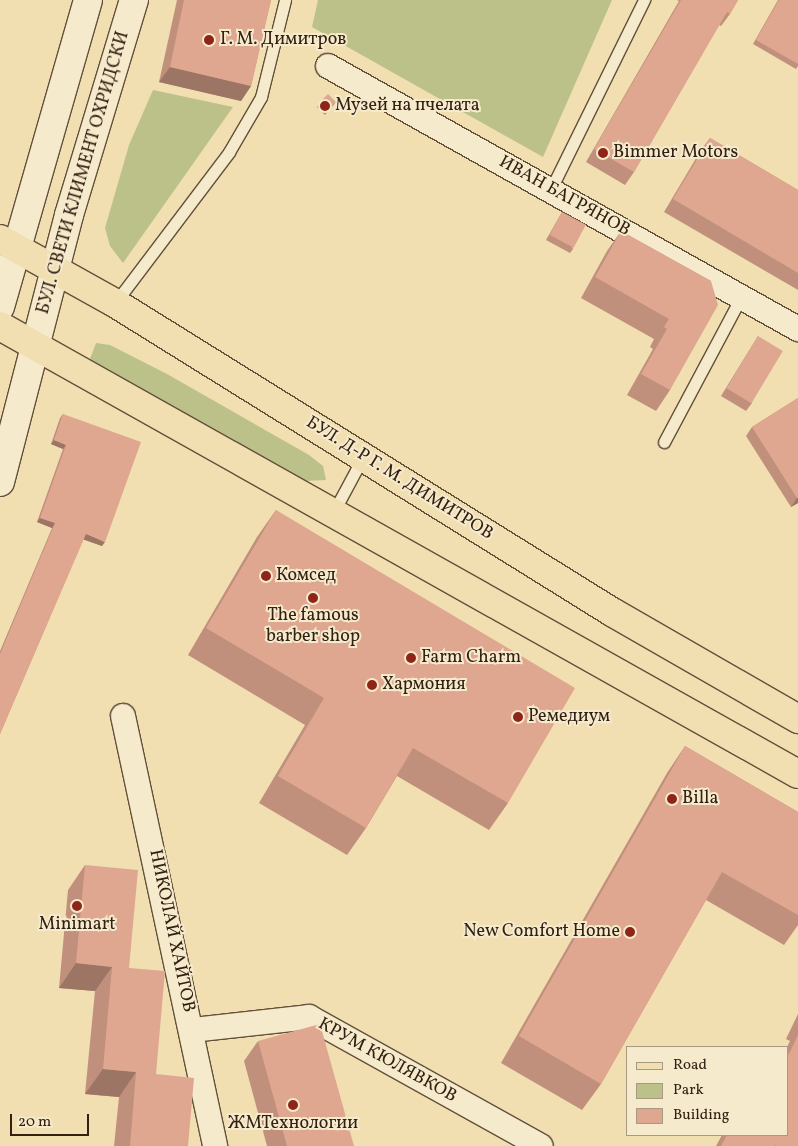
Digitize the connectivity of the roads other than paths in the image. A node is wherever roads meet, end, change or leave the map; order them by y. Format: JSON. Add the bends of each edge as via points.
{"nodes":[{"id":1,"x":88,"y":0,"type":"edge"},
{"id":2,"x":134,"y":0,"type":"edge"},
{"id":3,"x":284,"y":0,"type":"edge"},
{"id":4,"x":644,"y":0,"type":"edge"},
{"id":5,"x":328,"y":66,"type":"dead end"},
{"id":6,"x":551,"y":189,"type":"junction"},
{"id":7,"x":8,"y":243,"type":"edge"},
{"id":8,"x":56,"y":268,"type":"junction"},
{"id":9,"x":741,"y":297,"type":"junction"},
{"id":10,"x":115,"y":303,"type":"junction"},
{"id":11,"x":0,"y":308,"type":"edge"},
{"id":12,"x":0,"y":326,"type":"edge"},
{"id":13,"x":798,"y":329,"type":"edge"},
{"id":14,"x":36,"y":347,"type":"junction"},
{"id":15,"x":664,"y":442,"type":"dead end"},
{"id":16,"x":363,"y":457,"type":"junction"},
{"id":17,"x":0,"y":482,"type":"edge"},
{"id":18,"x":333,"y":513,"type":"junction"},
{"id":19,"x":123,"y":716,"type":"dead end"},
{"id":20,"x":798,"y":719,"type":"edge"},
{"id":21,"x":798,"y":774,"type":"edge"},
{"id":22,"x":192,"y":1030,"type":"junction"},
{"id":23,"x":216,"y":1146,"type":"edge"},
{"id":24,"x":541,"y":1146,"type":"edge"}],
"edges":[{"from":1,"to":7,"type":"main road"},
{"from":2,"to":8,"type":"main road","name":"БУЛ. СВЕТИ КЛИМЕНТ ОХРИДСКИ","via":[[116,50]]},
{"from":3,"to":10,"type":"lane","via":[[260,97],[229,152]]},
{"from":4,"to":6,"type":"lane"},
{"from":5,"to":6,"type":"street","name":"ИВАН БАГРЯНОВ"},
{"from":6,"to":9,"type":"street","name":"ИВАН БАГРЯНОВ"},
{"from":7,"to":8,"type":"main road","name":"БУЛ. Д-Р Г. М. ДИМИТРОВ"},
{"from":7,"to":11,"type":"main road"},
{"from":8,"to":10,"type":"main road","name":"БУЛ. Д-Р Г. М. ДИМИТРОВ"},
{"from":8,"to":14,"type":"main road","name":"БУЛ. СВЕТИ КЛИМЕНТ ОХРИДСКИ"},
{"from":9,"to":13,"type":"street","name":"ИВАН БАГРЯНОВ"},
{"from":9,"to":15,"type":"lane"},
{"from":10,"to":16,"type":"main road","name":"БУЛ. Д-Р Г. М. ДИМИТРОВ"},
{"from":12,"to":14,"type":"main road"},
{"from":14,"to":17,"type":"main road","name":"БУЛ. СВЕТИ КЛИМЕНТ ОХРИДСКИ"},
{"from":14,"to":18,"type":"main road"},
{"from":16,"to":18,"type":"lane"},
{"from":16,"to":20,"type":"main road","name":"БУЛ. Д-Р Г. М. ДИМИТРОВ","via":[[612,612]]},
{"from":18,"to":21,"type":"main road"},
{"from":19,"to":22,"type":"street","name":"НИКОЛАЙ ХАЙТОВ"},
{"from":22,"to":23,"type":"street","name":"НИКОЛАЙ ХАЙТОВ"},
{"from":22,"to":24,"type":"street","name":"КРУМ КЮЛЯВКОВ","via":[[309,1017]]}]}
